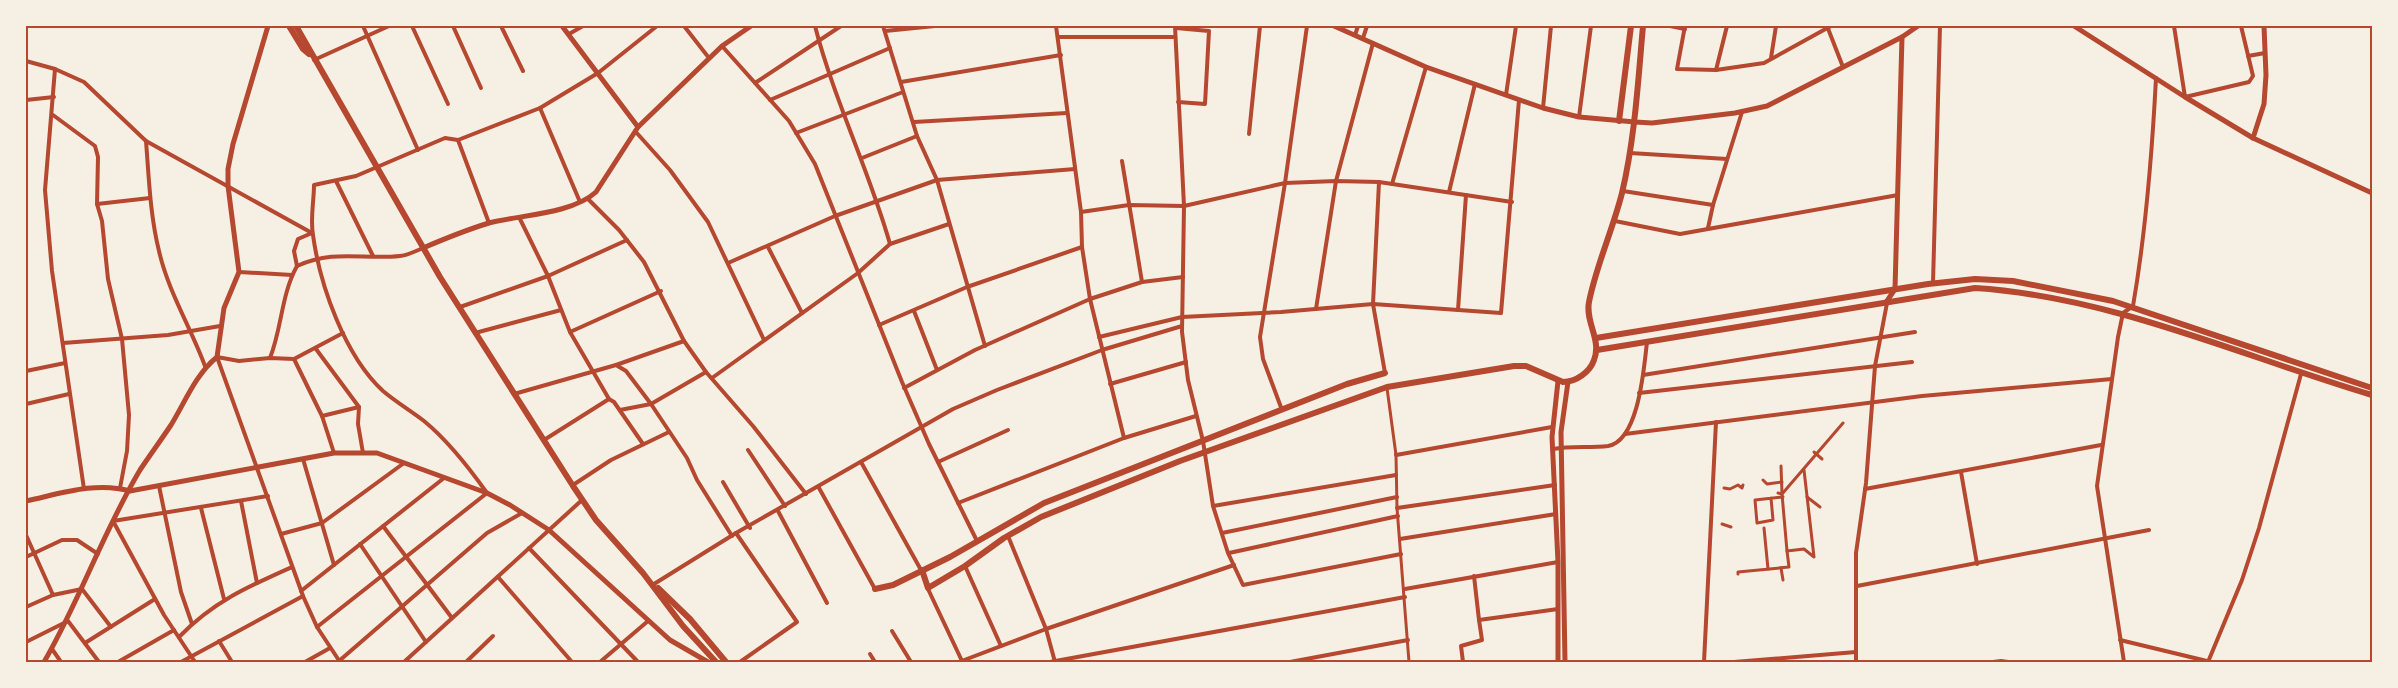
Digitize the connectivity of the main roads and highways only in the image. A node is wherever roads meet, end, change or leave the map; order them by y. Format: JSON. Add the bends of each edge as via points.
{"nodes":[{"id":1,"x":289,"y":26,"type":"edge"},
{"id":2,"x":296,"y":26,"type":"edge"},
{"id":3,"x":1631,"y":26,"type":"edge"},
{"id":4,"x":1643,"y":26,"type":"edge"},
{"id":5,"x":313,"y":58,"type":"junction"},
{"id":6,"x":1619,"y":121,"type":"road end"},
{"id":7,"x":1596,"y":339,"type":"junction"},
{"id":8,"x":1597,"y":350,"type":"junction"},
{"id":9,"x":1385,"y":373,"type":"road end"},
{"id":10,"x":2373,"y":388,"type":"edge"},
{"id":11,"x":2373,"y":395,"type":"edge"},
{"id":12,"x":922,"y":570,"type":"junction"},
{"id":13,"x":643,"y":573,"type":"junction"},
{"id":14,"x":876,"y":589,"type":"road end"},
{"id":15,"x":716,"y":663,"type":"edge"},
{"id":16,"x":726,"y":663,"type":"edge"}],
"edges":[{"from":1,"to":5,"type":"main road"},
{"from":2,"to":5,"type":"main road"},
{"from":3,"to":6,"type":"main road"},
{"from":4,"to":7,"type":"main road","via":[[1635,122],[1623,191],[1589,300],[1589,317]]},
{"from":5,"to":13,"type":"main road","via":[[513,394],[596,520]]},
{"from":7,"to":8,"type":"main road"},
{"from":7,"to":10,"type":"main road","via":[[1933,283],[2013,281],[2133,306]]},
{"from":8,"to":11,"type":"main road","via":[[1975,288],[2014,290],[2123,313]]},
{"from":8,"to":12,"type":"main road","via":[[1587,371],[1568,382],[1526,366],[1387,387],[1205,452],[1041,517],[928,588]]},
{"from":9,"to":12,"type":"main road","via":[[1347,384],[1044,503]]},
{"from":12,"to":14,"type":"main road"},
{"from":13,"to":15,"type":"main road"},
{"from":13,"to":16,"type":"main road"}]}
